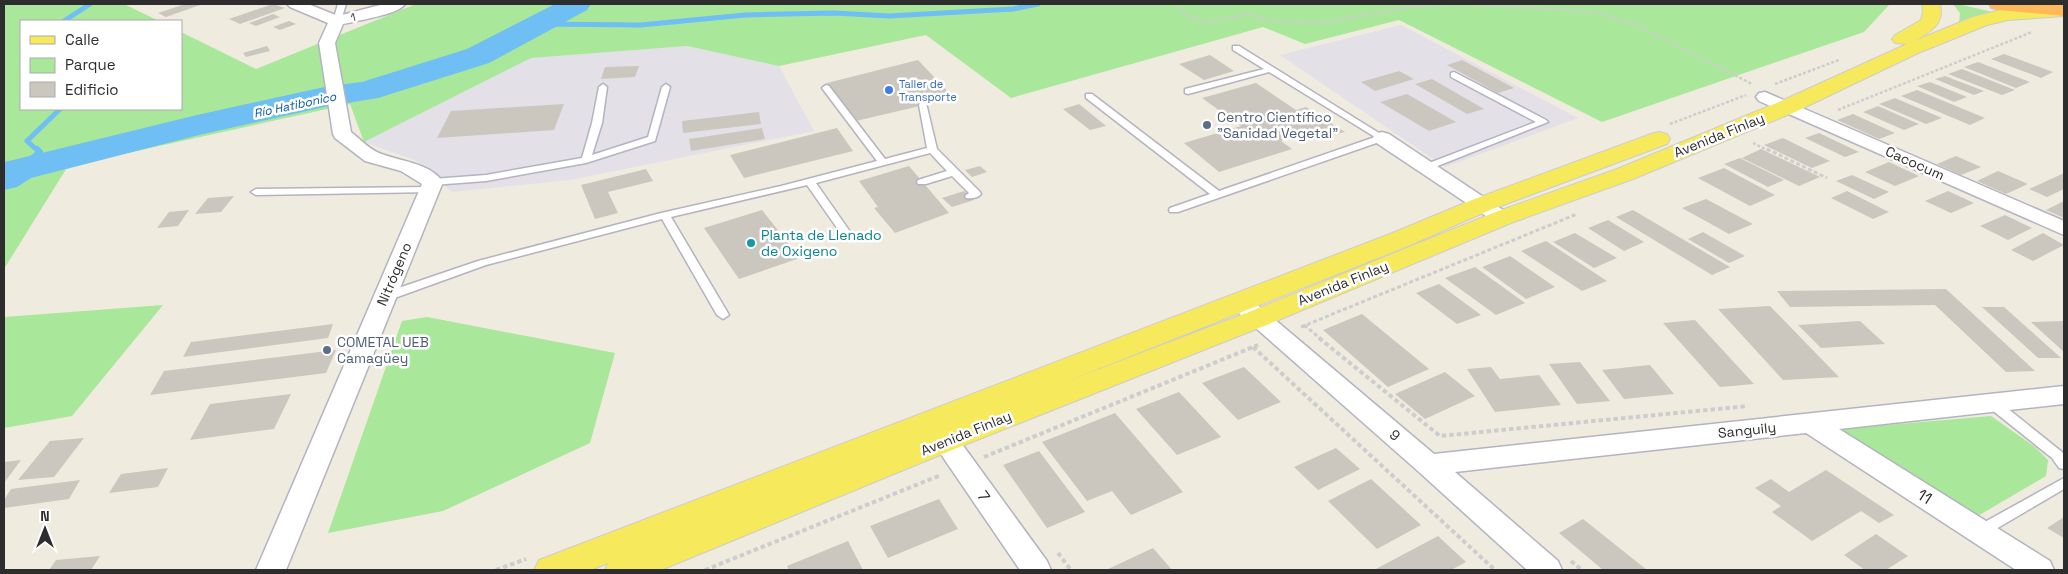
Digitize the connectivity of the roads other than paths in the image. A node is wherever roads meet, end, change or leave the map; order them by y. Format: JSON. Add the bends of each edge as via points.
{"nodes":[{"id":1,"x":294,"y":4,"type":"edge"},
{"id":2,"x":342,"y":4,"type":"edge"},
{"id":3,"x":398,"y":4,"type":"edge"},
{"id":4,"x":1932,"y":4,"type":"edge"},
{"id":5,"x":1998,"y":4,"type":"edge"},
{"id":6,"x":2064,"y":10,"type":"edge"},
{"id":7,"x":337,"y":21,"type":"junction"},
{"id":8,"x":1236,"y":48,"type":"dead end"},
{"id":9,"x":1272,"y":69,"type":"junction"},
{"id":10,"x":1454,"y":75,"type":"dead end"},
{"id":11,"x":603,"y":87,"type":"dead end"},
{"id":12,"x":666,"y":87,"type":"dead end"},
{"id":13,"x":826,"y":88,"type":"dead end"},
{"id":14,"x":1188,"y":91,"type":"dead end"},
{"id":15,"x":1089,"y":96,"type":"dead end"},
{"id":16,"x":1768,"y":96,"type":"junction"},
{"id":17,"x":924,"y":105,"type":"dead end"},
{"id":18,"x":1382,"y":138,"type":"junction"},
{"id":19,"x":932,"y":150,"type":"junction"},
{"id":20,"x":586,"y":160,"type":"junction"},
{"id":21,"x":883,"y":162,"type":"junction"},
{"id":22,"x":1427,"y":167,"type":"junction"},
{"id":23,"x":954,"y":172,"type":"junction"},
{"id":24,"x":810,"y":182,"type":"junction"},
{"id":25,"x":922,"y":182,"type":"dead end"},
{"id":26,"x":431,"y":186,"type":"junction"},
{"id":27,"x":256,"y":192,"type":"dead end"},
{"id":28,"x":1218,"y":195,"type":"junction"},
{"id":29,"x":970,"y":196,"type":"dead end"},
{"id":30,"x":1174,"y":210,"type":"dead end"},
{"id":31,"x":1492,"y":212,"type":"junction"},
{"id":32,"x":665,"y":215,"type":"junction"},
{"id":33,"x":2064,"y":230,"type":"edge"},
{"id":34,"x":848,"y":236,"type":"dead end"},
{"id":35,"x":385,"y":296,"type":"junction"},
{"id":36,"x":1250,"y":310,"type":"junction"},
{"id":37,"x":723,"y":315,"type":"dead end"},
{"id":38,"x":2064,"y":395,"type":"edge"},
{"id":39,"x":1992,"y":403,"type":"junction"},
{"id":40,"x":1810,"y":423,"type":"junction"},
{"id":41,"x":939,"y":431,"type":"junction"},
{"id":42,"x":2064,"y":464,"type":"edge"},
{"id":43,"x":1429,"y":465,"type":"junction"},
{"id":44,"x":2064,"y":483,"type":"edge"},
{"id":45,"x":1979,"y":532,"type":"junction"},
{"id":46,"x":271,"y":570,"type":"edge"},
{"id":47,"x":552,"y":570,"type":"edge"},
{"id":48,"x":624,"y":570,"type":"edge"},
{"id":49,"x":1036,"y":570,"type":"edge"},
{"id":50,"x":1547,"y":570,"type":"edge"},
{"id":51,"x":2039,"y":570,"type":"edge"}],
"edges":[{"from":1,"to":7,"type":"street"},
{"from":2,"to":7,"type":"lane"},
{"from":3,"to":7,"type":"street","name":"1"},
{"from":4,"to":16,"type":"main road","name":"Avenida Finlay","via":[[1934,14],[1930,25],[1889,46]]},
{"from":5,"to":6,"type":"highway"},
{"from":6,"to":16,"type":"main road","name":"Avenida Finlay","via":[[2008,14],[1980,21],[1909,50]]},
{"from":7,"to":26,"type":"street","via":[[326,43],[342,134],[372,157],[408,167]]},
{"from":8,"to":9,"type":"lane"},
{"from":9,"to":14,"type":"lane"},
{"from":9,"to":18,"type":"lane"},
{"from":10,"to":22,"type":"lane","via":[[1543,122]]},
{"from":11,"to":20,"type":"lane"},
{"from":12,"to":20,"type":"lane","via":[[652,139]]},
{"from":13,"to":21,"type":"lane"},
{"from":15,"to":28,"type":"lane"},
{"from":16,"to":31,"type":"main road","name":"Avenida Finlay","via":[[1623,154]]},
{"from":16,"to":33,"type":"street","name":"Cacocum"},
{"from":17,"to":19,"type":"lane"},
{"from":18,"to":22,"type":"street"},
{"from":18,"to":28,"type":"lane"},
{"from":19,"to":21,"type":"lane"},
{"from":19,"to":23,"type":"lane"},
{"from":20,"to":26,"type":"lane"},
{"from":21,"to":24,"type":"lane"},
{"from":22,"to":31,"type":"street"},
{"from":23,"to":25,"type":"lane"},
{"from":23,"to":29,"type":"lane","via":[[976,194]]},
{"from":24,"to":32,"type":"lane"},
{"from":24,"to":34,"type":"lane"},
{"from":26,"to":27,"type":"lane"},
{"from":26,"to":35,"type":"street","name":"Nitrógeno"},
{"from":28,"to":30,"type":"lane"},
{"from":31,"to":36,"type":"main road","name":"Avenida Finlay","via":[[1399,240]]},
{"from":32,"to":35,"type":"lane","via":[[482,263]]},
{"from":32,"to":37,"type":"lane"},
{"from":35,"to":46,"type":"street","name":"Nitrógeno"},
{"from":36,"to":41,"type":"main road","name":"Avenida Finlay"},
{"from":36,"to":43,"type":"street","name":"9"},
{"from":38,"to":39,"type":"street","name":"Sanguily"},
{"from":39,"to":40,"type":"street","name":"Sanguily"},
{"from":39,"to":42,"type":"lane"},
{"from":40,"to":43,"type":"street","name":"Sanguily"},
{"from":40,"to":45,"type":"street","name":"11"},
{"from":41,"to":47,"type":"main road","name":"Avenida Finlay"},
{"from":41,"to":48,"type":"main road","name":"Avenida Finlay"},
{"from":41,"to":49,"type":"street","name":"7"},
{"from":43,"to":50,"type":"street","name":"9"},
{"from":44,"to":45,"type":"lane"},
{"from":45,"to":51,"type":"street","name":"11"}]}
